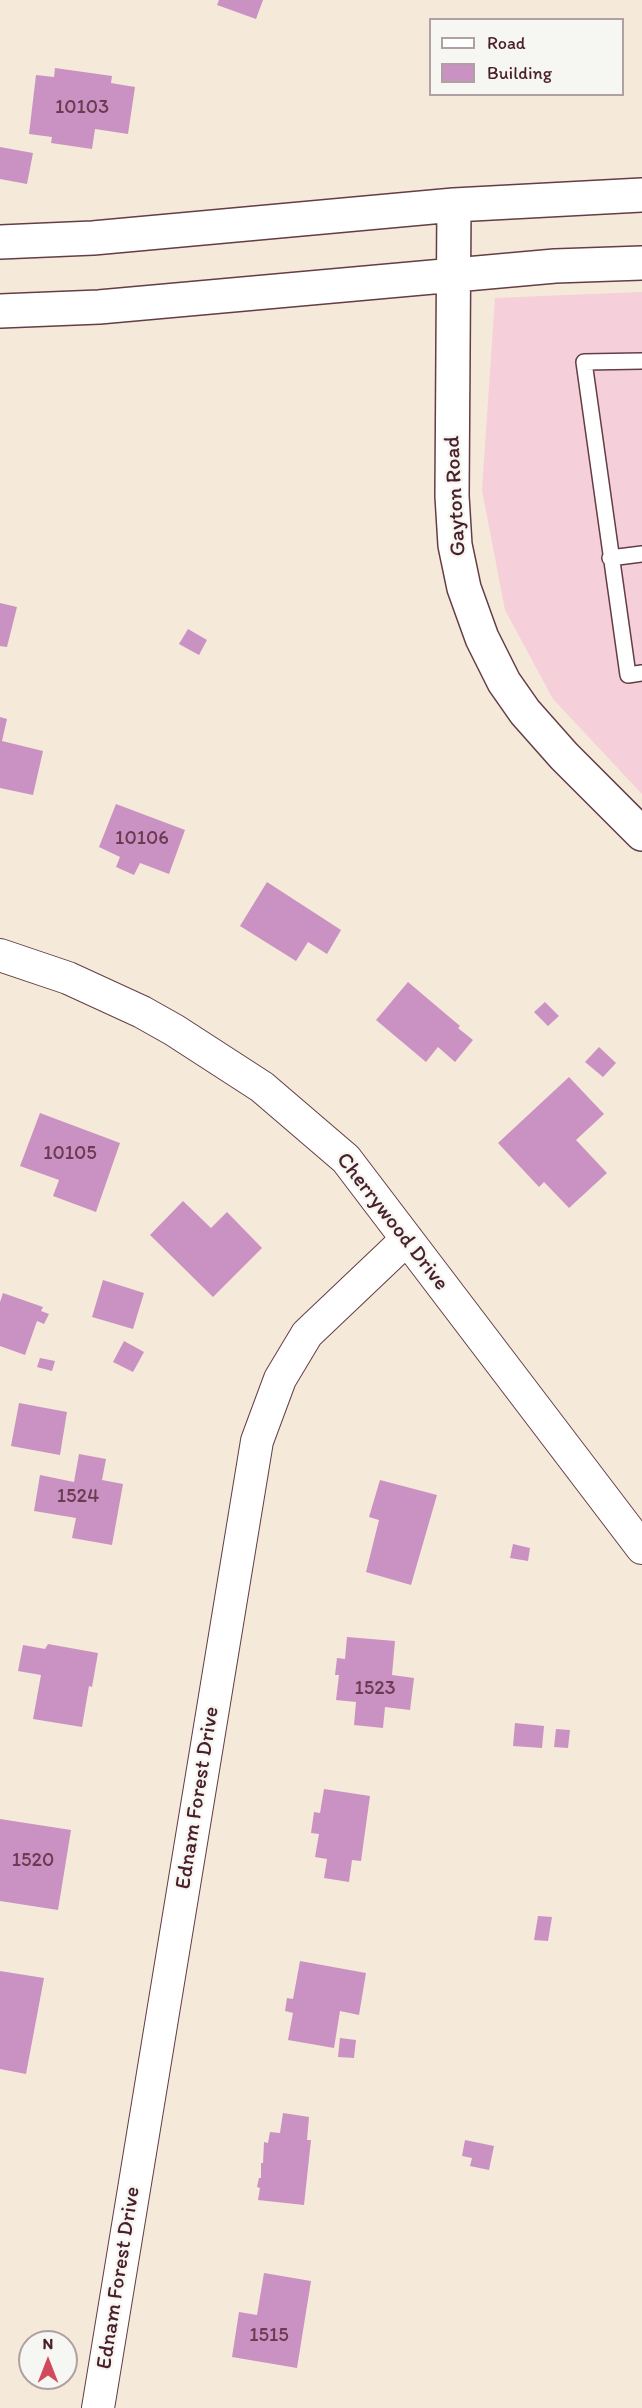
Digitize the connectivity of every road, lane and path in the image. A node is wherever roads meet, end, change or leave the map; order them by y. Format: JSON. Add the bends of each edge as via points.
{"nodes":[{"id":1,"x":642,"y":195,"type":"edge"},
{"id":2,"x":454,"y":205,"type":"junction"},
{"id":3,"x":0,"y":242,"type":"edge"},
{"id":4,"x":642,"y":263,"type":"edge"},
{"id":5,"x":453,"y":275,"type":"junction"},
{"id":6,"x":0,"y":311,"type":"edge"},
{"id":7,"x":642,"y":361,"type":"edge"},
{"id":8,"x":642,"y":554,"type":"edge"},
{"id":9,"x":610,"y":558,"type":"junction"},
{"id":10,"x":642,"y":673,"type":"edge"},
{"id":11,"x":642,"y":834,"type":"edge"},
{"id":12,"x":0,"y":955,"type":"edge"},
{"id":13,"x":407,"y":1239,"type":"junction"},
{"id":14,"x":642,"y":1548,"type":"edge"},
{"id":15,"x":98,"y":2408,"type":"edge"}],
"edges":[{"from":1,"to":2,"type":"main road"},
{"from":2,"to":3,"type":"main road","via":[[93,238]]},
{"from":2,"to":5,"type":"main road","name":"Gayton Road"},
{"from":4,"to":5,"type":"main road"},
{"from":5,"to":6,"type":"main road","via":[[99,307]]},
{"from":5,"to":11,"type":"main road","name":"Gayton Road","via":[[452,496],[454,545],[464,588],[482,639],[518,702],[564,756]]},
{"from":7,"to":9,"type":"lane","via":[[584,362]]},
{"from":8,"to":9,"type":"lane"},
{"from":9,"to":10,"type":"lane","via":[[628,675]]},
{"from":12,"to":13,"type":"street","name":"Cherrywood Drive","via":[[68,978],[142,1012],[262,1087],[346,1159]]},
{"from":13,"to":14,"type":"street","name":"Cherrywood Drive"},
{"from":13,"to":15,"type":"street","name":"Ednam Forest Drive","via":[[308,1334],[280,1379],[257,1441]]}]}
